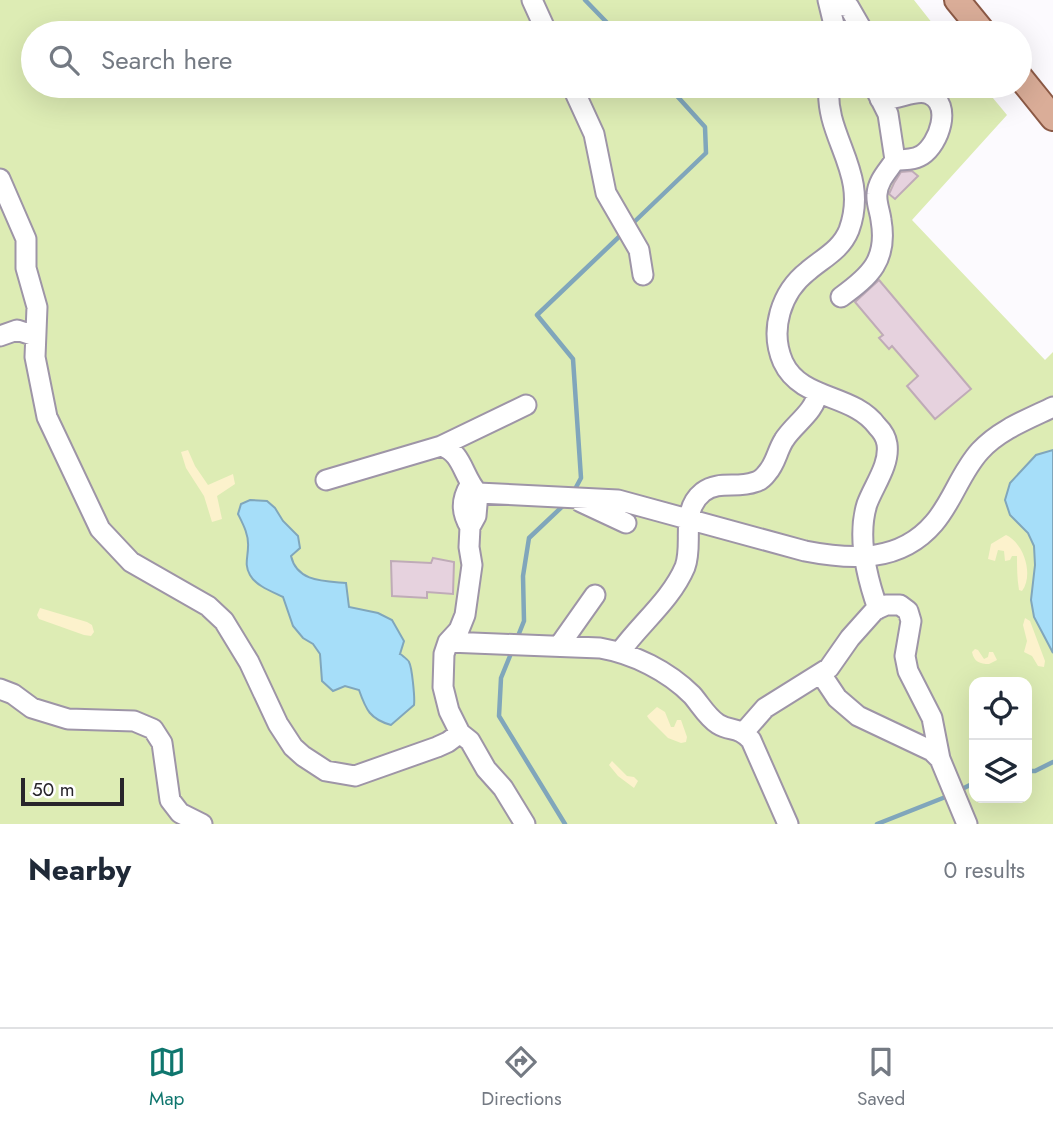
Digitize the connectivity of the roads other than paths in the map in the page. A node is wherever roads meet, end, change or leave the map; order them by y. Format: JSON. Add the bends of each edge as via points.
{"nodes":[{"id":1,"x":532,"y":0,"type":"edge"},
{"id":2,"x":957,"y":0,"type":"edge"},
{"id":3,"x":829,"y":1,"type":"edge"},
{"id":4,"x":542,"y":21,"type":"edge"},
{"id":5,"x":833,"y":21,"type":"edge"},
{"id":6,"x":857,"y":21,"type":"edge"},
{"id":7,"x":974,"y":21,"type":"edge"},
{"id":8,"x":1032,"y":92,"type":"edge"},
{"id":9,"x":578,"y":98,"type":"edge"},
{"id":10,"x":828,"y":98,"type":"edge"},
{"id":11,"x":880,"y":98,"type":"edge"},
{"id":12,"x":934,"y":98,"type":"edge"},
{"id":13,"x":1053,"y":118,"type":"edge"},
{"id":14,"x":895,"y":160,"type":"junction"},
{"id":15,"x":0,"y":179,"type":"edge"},
{"id":16,"x":643,"y":275,"type":"dead end"},
{"id":17,"x":841,"y":297,"type":"dead end"},
{"id":18,"x":35,"y":335,"type":"junction"},
{"id":19,"x":0,"y":336,"type":"edge"},
{"id":20,"x":817,"y":393,"type":"junction"},
{"id":21,"x":526,"y":405,"type":"dead end"},
{"id":22,"x":1053,"y":407,"type":"edge"},
{"id":23,"x":441,"y":446,"type":"junction"},
{"id":24,"x":326,"y":480,"type":"dead end"},
{"id":25,"x":474,"y":489,"type":"junction"},
{"id":26,"x":570,"y":497,"type":"junction"},
{"id":27,"x":689,"y":519,"type":"junction"},
{"id":28,"x":626,"y":523,"type":"dead end"},
{"id":29,"x":866,"y":557,"type":"junction"},
{"id":30,"x":595,"y":595,"type":"dead end"},
{"id":31,"x":878,"y":609,"type":"junction"},
{"id":32,"x":448,"y":642,"type":"junction"},
{"id":33,"x":559,"y":646,"type":"junction"},
{"id":34,"x":620,"y":652,"type":"junction"},
{"id":35,"x":821,"y":674,"type":"junction"},
{"id":36,"x":0,"y":689,"type":"edge"},
{"id":37,"x":744,"y":732,"type":"junction"},
{"id":38,"x":460,"y":733,"type":"junction"},
{"id":39,"x":940,"y":759,"type":"junction"},
{"id":40,"x":968,"y":823,"type":"edge"},
{"id":41,"x":202,"y":824,"type":"edge"},
{"id":42,"x":525,"y":824,"type":"edge"},
{"id":43,"x":788,"y":824,"type":"edge"}],
"edges":[{"from":1,"to":4,"type":"lane"},
{"from":2,"to":7,"type":"main road"},
{"from":3,"to":5,"type":"lane"},
{"from":3,"to":6,"type":"lane","via":[[849,7]]},
{"from":8,"to":13,"type":"main road"},
{"from":9,"to":16,"type":"lane","via":[[594,134],[606,193],[639,250]]},
{"from":10,"to":20,"type":"lane","via":[[853,177],[853,213],[838,248],[796,285],[781,309],[776,331],[787,370]]},
{"from":11,"to":14,"type":"lane","via":[[888,114]]},
{"from":12,"to":14,"type":"lane","via":[[941,108],[941,125],[928,150]]},
{"from":14,"to":17,"type":"lane","via":[[877,192],[883,232],[876,263],[868,277]]},
{"from":15,"to":18,"type":"lane","via":[[24,233],[26,268],[37,302]]},
{"from":18,"to":19,"type":"lane","via":[[18,330]]},
{"from":18,"to":38,"type":"lane","via":[[47,417],[100,529],[131,562],[208,606],[224,621],[278,724],[298,751],[327,771],[355,776],[437,747]]},
{"from":20,"to":27,"type":"lane","via":[[785,437],[765,476],[751,484],[709,489],[697,499]]},
{"from":20,"to":29,"type":"lane","via":[[868,414],[886,439],[886,460],[865,514]]},
{"from":21,"to":23,"type":"lane"},
{"from":22,"to":29,"type":"lane","via":[[982,449],[964,469],[934,523],[915,541],[899,550]]},
{"from":23,"to":24,"type":"lane"},
{"from":23,"to":25,"type":"lane","via":[[450,448],[461,462]]},
{"from":25,"to":26,"type":"lane"},
{"from":25,"to":32,"type":"lane","via":[[463,498],[472,565],[465,615],[460,631]]},
{"from":26,"to":27,"type":"lane","via":[[618,500]]},
{"from":26,"to":28,"type":"lane"},
{"from":27,"to":29,"type":"lane","via":[[805,551]]},
{"from":27,"to":34,"type":"lane","via":[[685,566],[672,590]]},
{"from":29,"to":31,"type":"lane"},
{"from":30,"to":33,"type":"lane"},
{"from":31,"to":35,"type":"lane"},
{"from":31,"to":39,"type":"lane","via":[[900,605],[910,616],[906,664],[932,718]]},
{"from":32,"to":33,"type":"lane"},
{"from":32,"to":38,"type":"lane","via":[[443,687]]},
{"from":33,"to":34,"type":"lane"},
{"from":34,"to":37,"type":"lane","via":[[664,673],[720,725]]},
{"from":35,"to":37,"type":"lane","via":[[765,708]]},
{"from":35,"to":39,"type":"lane","via":[[837,698],[858,716]]},
{"from":36,"to":41,"type":"lane","via":[[32,708],[68,719],[127,720],[148,726],[162,743],[173,806]]},
{"from":37,"to":43,"type":"lane"},
{"from":38,"to":42,"type":"lane"},
{"from":39,"to":40,"type":"lane"}]}
